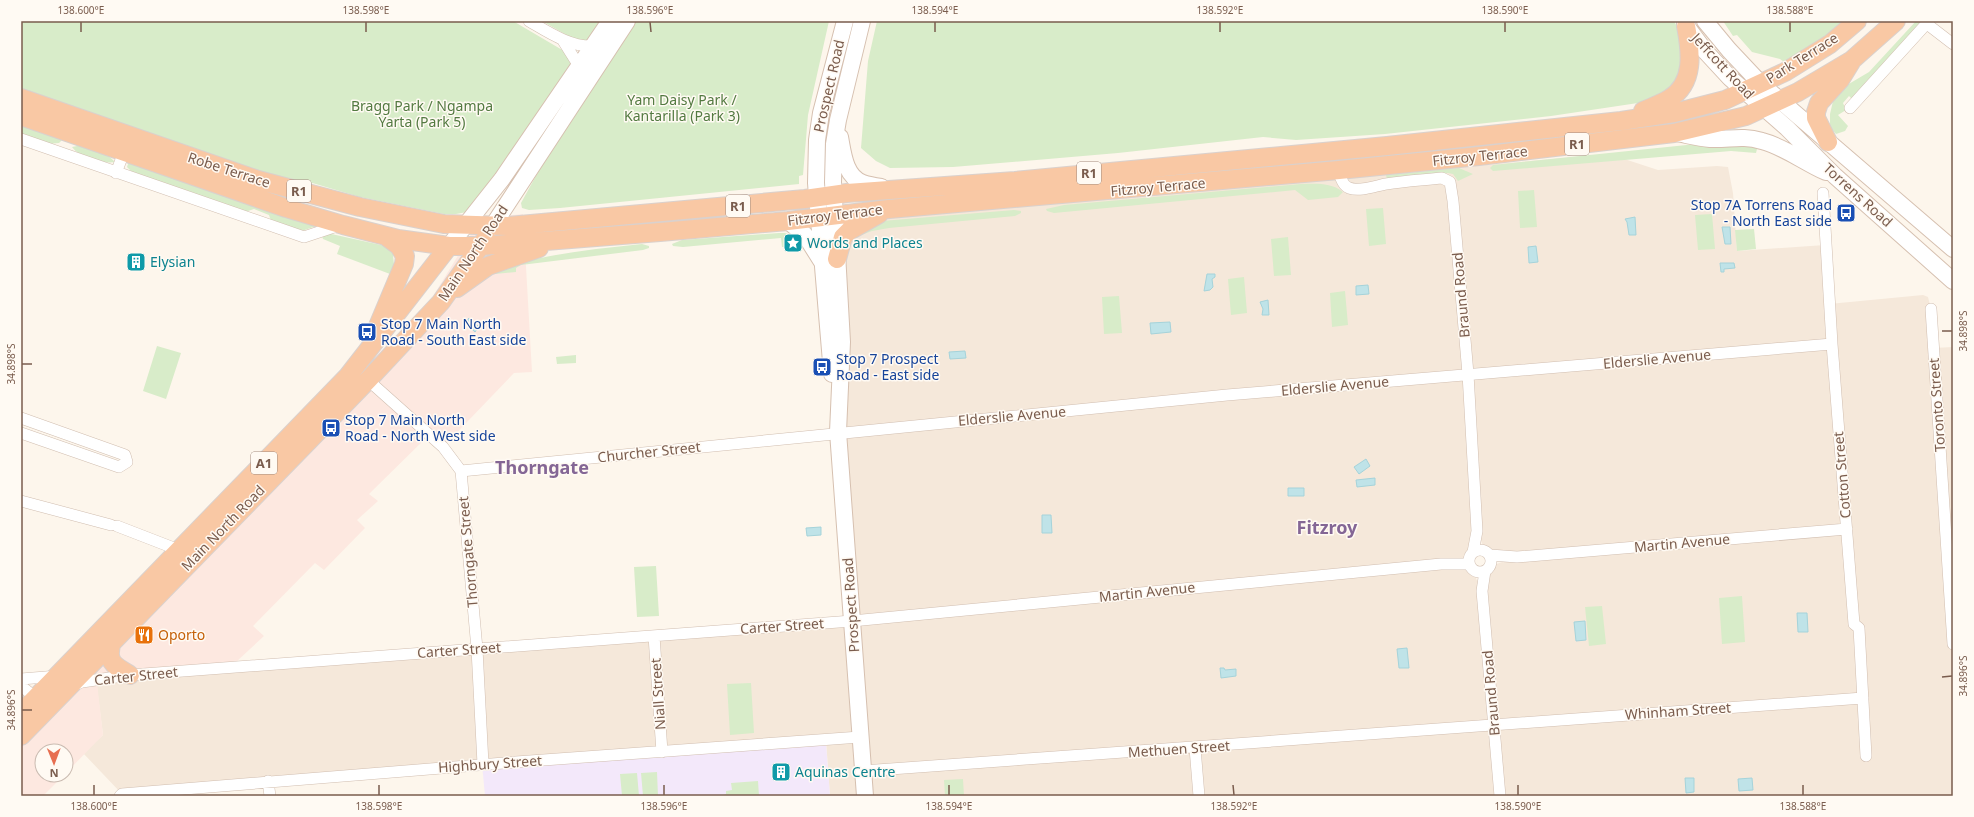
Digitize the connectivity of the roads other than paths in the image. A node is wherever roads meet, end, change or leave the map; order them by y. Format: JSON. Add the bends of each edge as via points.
{"nodes":[{"id":1,"x":529,"y":21,"type":"edge"},
{"id":2,"x":610,"y":21,"type":"edge"},
{"id":3,"x":627,"y":21,"type":"edge"},
{"id":4,"x":845,"y":21,"type":"edge"},
{"id":5,"x":862,"y":21,"type":"edge"},
{"id":6,"x":1704,"y":21,"type":"edge"},
{"id":7,"x":1857,"y":21,"type":"edge"},
{"id":8,"x":1896,"y":21,"type":"edge"},
{"id":9,"x":1928,"y":22,"type":"edge"},
{"id":10,"x":1684,"y":24,"type":"edge"},
{"id":11,"x":562,"y":39,"type":"junction"},
{"id":12,"x":1953,"y":44,"type":"edge"},
{"id":13,"x":593,"y":46,"type":"junction"},
{"id":14,"x":1852,"y":60,"type":"junction"},
{"id":15,"x":580,"y":66,"type":"junction"},
{"id":16,"x":1761,"y":84,"type":"junction"},
{"id":17,"x":1745,"y":92,"type":"junction"},
{"id":18,"x":21,"y":98,"type":"edge"},
{"id":19,"x":1780,"y":100,"type":"junction"},
{"id":20,"x":21,"y":107,"type":"edge"},
{"id":21,"x":1764,"y":108,"type":"junction"},
{"id":22,"x":1850,"y":108,"type":"dead end"},
{"id":23,"x":21,"y":116,"type":"edge"},
{"id":24,"x":838,"y":120,"type":"junction"},
{"id":25,"x":1621,"y":121,"type":"junction"},
{"id":26,"x":1674,"y":133,"type":"junction"},
{"id":27,"x":70,"y":134,"type":"junction"},
{"id":28,"x":21,"y":139,"type":"edge"},
{"id":29,"x":1828,"y":142,"type":"junction"},
{"id":30,"x":156,"y":146,"type":"junction"},
{"id":31,"x":1387,"y":146,"type":"junction"},
{"id":32,"x":124,"y":152,"type":"junction"},
{"id":33,"x":63,"y":154,"type":"junction"},
{"id":34,"x":1479,"y":156,"type":"junction"},
{"id":35,"x":1264,"y":157,"type":"junction"},
{"id":36,"x":1119,"y":170,"type":"junction"},
{"id":37,"x":1339,"y":170,"type":"junction"},
{"id":38,"x":116,"y":173,"type":"junction"},
{"id":39,"x":1835,"y":176,"type":"junction"},
{"id":40,"x":1234,"y":180,"type":"junction"},
{"id":41,"x":1015,"y":181,"type":"junction"},
{"id":42,"x":892,"y":190,"type":"junction"},
{"id":43,"x":1823,"y":192,"type":"dead end"},
{"id":44,"x":825,"y":196,"type":"junction"},
{"id":45,"x":1035,"y":198,"type":"junction"},
{"id":46,"x":889,"y":209,"type":"junction"},
{"id":47,"x":658,"y":214,"type":"junction"},
{"id":48,"x":827,"y":216,"type":"junction"},
{"id":49,"x":788,"y":221,"type":"junction"},
{"id":50,"x":343,"y":225,"type":"junction"},
{"id":51,"x":465,"y":226,"type":"junction"},
{"id":52,"x":492,"y":227,"type":"junction"},
{"id":53,"x":660,"y":232,"type":"junction"},
{"id":54,"x":387,"y":237,"type":"junction"},
{"id":55,"x":566,"y":239,"type":"junction"},
{"id":56,"x":449,"y":246,"type":"junction"},
{"id":57,"x":481,"y":246,"type":"junction"},
{"id":58,"x":1953,"y":249,"type":"edge"},
{"id":59,"x":830,"y":261,"type":"junction"},
{"id":60,"x":1953,"y":281,"type":"edge"},
{"id":61,"x":441,"y":302,"type":"junction"},
{"id":62,"x":1931,"y":309,"type":"dead end"},
{"id":63,"x":1832,"y":344,"type":"junction"},
{"id":64,"x":360,"y":362,"type":"junction"},
{"id":65,"x":1468,"y":374,"type":"junction"},
{"id":66,"x":368,"y":380,"type":"junction"},
{"id":67,"x":21,"y":418,"type":"edge"},
{"id":68,"x":838,"y":432,"type":"junction"},
{"id":69,"x":21,"y":433,"type":"edge"},
{"id":70,"x":461,"y":471,"type":"junction"},
{"id":71,"x":21,"y":502,"type":"edge"},
{"id":72,"x":1847,"y":529,"type":"junction"},
{"id":73,"x":185,"y":555,"type":"junction"},
{"id":74,"x":1480,"y":561,"type":"junction"},
{"id":75,"x":852,"y":621,"type":"junction"},
{"id":76,"x":654,"y":636,"type":"junction"},
{"id":77,"x":112,"y":641,"type":"junction"},
{"id":78,"x":1953,"y":644,"type":"edge"},
{"id":79,"x":477,"y":649,"type":"junction"},
{"id":80,"x":130,"y":674,"type":"junction"},
{"id":81,"x":21,"y":679,"type":"edge"},
{"id":82,"x":63,"y":682,"type":"junction"},
{"id":83,"x":21,"y":686,"type":"edge"},
{"id":84,"x":1863,"y":698,"type":"junction"},
{"id":85,"x":42,"y":703,"type":"junction"},
{"id":86,"x":21,"y":713,"type":"edge"},
{"id":87,"x":1494,"y":724,"type":"junction"},
{"id":88,"x":21,"y":736,"type":"edge"},
{"id":89,"x":860,"y":737,"type":"junction"},
{"id":90,"x":1195,"y":748,"type":"junction"},
{"id":91,"x":662,"y":752,"type":"junction"},
{"id":92,"x":1866,"y":756,"type":"dead end"},
{"id":93,"x":483,"y":764,"type":"junction"},
{"id":94,"x":863,"y":771,"type":"junction"},
{"id":95,"x":268,"y":781,"type":"junction"},
{"id":96,"x":120,"y":796,"type":"edge"},
{"id":97,"x":270,"y":796,"type":"edge"},
{"id":98,"x":865,"y":796,"type":"edge"},
{"id":99,"x":1199,"y":796,"type":"edge"},
{"id":100,"x":1500,"y":796,"type":"edge"}],
"edges":[{"from":1,"to":11,"type":"street"},
{"from":2,"to":13,"type":"main road","name":"Main North Road"},
{"from":3,"to":52,"type":"main road","name":"Main North Road"},
{"from":4,"to":44,"type":"main road","name":"Prospect Road","via":[[821,113],[817,140],[816,184]]},
{"from":5,"to":24,"type":"main road","name":"Prospect Road"},
{"from":6,"to":16,"type":"main road","name":"Jeffcott Road"},
{"from":7,"to":16,"type":"highway","name":"Park Terrace","number":"R1","via":[[1816,53]]},
{"from":8,"to":14,"type":"highway","name":"Park Terrace","number":"R1"},
{"from":9,"to":12,"type":"street"},
{"from":9,"to":22,"type":"street"},
{"from":10,"to":17,"type":"main road","name":"Jeffcott Road","via":[[1705,52]]},
{"from":10,"to":25,"type":"highway","via":[[1691,58],[1688,75],[1679,92],[1668,100]]},
{"from":11,"to":13,"type":"street","via":[[583,46]]},
{"from":11,"to":15,"type":"street"},
{"from":13,"to":15,"type":"main road","name":"Main North Road"},
{"from":14,"to":19,"type":"highway","name":"Park Terrace","number":"R1"},
{"from":14,"to":29,"type":"highway","via":[[1840,80],[1819,103],[1816,112],[1816,118]]},
{"from":15,"to":51,"type":"main road","name":"Main North Road","via":[[502,179]]},
{"from":16,"to":17,"type":"highway","name":"Park Terrace","number":"R1"},
{"from":16,"to":19,"type":"main road","name":"Torrens Road"},
{"from":17,"to":21,"type":"main road","name":"Jeffcott Road"},
{"from":17,"to":25,"type":"highway","name":"Fitzroy Terrace","number":"R1","via":[[1674,113]]},
{"from":18,"to":30,"type":"highway","name":"Robe Terrace","number":"R1"},
{"from":19,"to":21,"type":"highway","name":"Fitzroy Terrace","number":"R1"},
{"from":19,"to":29,"type":"main road","name":"Torrens Road"},
{"from":20,"to":27,"type":"highway","via":[[69,124]]},
{"from":21,"to":26,"type":"highway","name":"Fitzroy Terrace","number":"R1","via":[[1727,122]]},
{"from":21,"to":39,"type":"main road","name":"Torrens Road"},
{"from":23,"to":27,"type":"highway","name":"Robe Terrace","number":"R1"},
{"from":24,"to":42,"type":"main road","via":[[843,154],[852,176],[861,183]]},
{"from":24,"to":44,"type":"main road","name":"Prospect Road"},
{"from":25,"to":31,"type":"highway","name":"Fitzroy Terrace","number":"R1"},
{"from":26,"to":34,"type":"highway","name":"Fitzroy Terrace","number":"R1"},
{"from":26,"to":39,"type":"main road","via":[[1710,139],[1741,137],[1763,141],[1780,147],[1809,165]]},
{"from":27,"to":32,"type":"highway","name":"Robe Terrace","number":"R1"},
{"from":27,"to":33,"type":"street"},
{"from":28,"to":33,"type":"street"},
{"from":29,"to":58,"type":"main road","name":"Torrens Road"},
{"from":30,"to":32,"type":"highway","via":[[138,146]]},
{"from":30,"to":51,"type":"highway","name":"Robe Terrace","number":"R1","via":[[258,180],[360,207],[425,221]]},
{"from":31,"to":34,"type":"highway","via":[[1424,152],[1469,147],[1476,150]]},
{"from":31,"to":35,"type":"highway","name":"Fitzroy Terrace","number":"R1"},
{"from":32,"to":38,"type":"street"},
{"from":32,"to":50,"type":"highway","name":"Robe Terrace","number":"R1"},
{"from":33,"to":38,"type":"street"},
{"from":34,"to":37,"type":"highway","name":"Fitzroy Terrace","number":"R1"},
{"from":35,"to":36,"type":"highway","name":"Fitzroy Terrace","number":"R1"},
{"from":35,"to":37,"type":"highway","via":[[1292,165],[1328,162],[1336,165]]},
{"from":36,"to":40,"type":"highway","via":[[1120,177],[1125,181],[1201,174]]},
{"from":36,"to":41,"type":"highway","name":"Fitzroy Terrace","number":"R1"},
{"from":37,"to":40,"type":"highway","name":"Fitzroy Terrace","number":"R1"},
{"from":37,"to":65,"type":"street","name":"Braund Road","via":[[1340,178],[1345,186],[1350,188],[1360,189],[1442,178],[1450,182]]},
{"from":38,"to":50,"type":"street","via":[[304,237]]},
{"from":39,"to":60,"type":"main road","name":"Torrens Road"},
{"from":40,"to":45,"type":"highway","name":"Fitzroy Terrace","number":"R1"},
{"from":41,"to":42,"type":"highway","name":"Fitzroy Terrace","number":"R1"},
{"from":41,"to":45,"type":"highway"},
{"from":42,"to":44,"type":"highway","name":"Fitzroy Terrace","number":"R1"},
{"from":43,"to":63,"type":"street","name":"Cotton Street"},
{"from":44,"to":47,"type":"highway","name":"Fitzroy Terrace","number":"R1"},
{"from":44,"to":48,"type":"main road","name":"Prospect Road"},
{"from":45,"to":46,"type":"highway","name":"Fitzroy Terrace","number":"R1"},
{"from":46,"to":48,"type":"highway","name":"Fitzroy Terrace","number":"R1"},
{"from":46,"to":59,"type":"highway","via":[[849,232]]},
{"from":47,"to":52,"type":"highway","name":"Fitzroy Terrace","number":"R1"},
{"from":47,"to":53,"type":"highway"},
{"from":48,"to":49,"type":"highway","name":"Fitzroy Terrace","number":"R1"},
{"from":48,"to":59,"type":"main road","name":"Prospect Road"},
{"from":49,"to":53,"type":"highway","name":"Fitzroy Terrace","number":"R1"},
{"from":49,"to":59,"type":"main road"},
{"from":50,"to":54,"type":"highway","name":"Robe Terrace","number":"R1"},
{"from":51,"to":52,"type":"highway","name":"Fitzroy Terrace","number":"R1"},
{"from":51,"to":56,"type":"main road","name":"Main North Road","number":"A1"},
{"from":52,"to":57,"type":"highway","name":"Main North Road"},
{"from":53,"to":55,"type":"highway","name":"Fitzroy Terrace","number":"R1"},
{"from":54,"to":56,"type":"highway","name":"Robe Terrace","number":"R1"},
{"from":54,"to":64,"type":"highway","via":[[399,246],[405,256],[404,264],[383,316]]},
{"from":55,"to":57,"type":"highway","name":"Fitzroy Terrace","number":"R1"},
{"from":55,"to":61,"type":"highway","via":[[488,266],[467,279]]},
{"from":56,"to":57,"type":"highway","name":"Robe Terrace","number":"R1"},
{"from":56,"to":64,"type":"highway","name":"Main North Road","number":"A1"},
{"from":57,"to":61,"type":"highway","name":"Main North Road","number":"A1"},
{"from":59,"to":68,"type":"main road","name":"Prospect Road","via":[[842,342]]},
{"from":61,"to":66,"type":"highway","name":"Main North Road","number":"A1"},
{"from":62,"to":78,"type":"street","name":"Toronto Street"},
{"from":63,"to":65,"type":"street","name":"Elderslie Avenue"},
{"from":63,"to":72,"type":"street","name":"Cotton Street"},
{"from":64,"to":73,"type":"highway","name":"Main North Road","number":"A1"},
{"from":65,"to":68,"type":"street","name":"Elderslie Avenue"},
{"from":65,"to":74,"type":"street","name":"Braund Road"},
{"from":66,"to":70,"type":"street","via":[[443,447]]},
{"from":66,"to":73,"type":"highway","name":"Main North Road","number":"A1"},
{"from":67,"to":69,"type":"street","via":[[125,455],[127,462],[119,467]]},
{"from":68,"to":70,"type":"street","name":"Churcher Street"},
{"from":68,"to":75,"type":"main road","name":"Prospect Road"},
{"from":70,"to":79,"type":"street","name":"Thorngate Street"},
{"from":71,"to":73,"type":"street","via":[[114,526]]},
{"from":72,"to":74,"type":"street","name":"Martin Avenue"},
{"from":72,"to":84,"type":"street","name":"Cotton Street","via":[[1854,624],[1859,628]]},
{"from":73,"to":77,"type":"highway","name":"Main North Road","number":"A1"},
{"from":73,"to":82,"type":"highway","name":"Main North Road","number":"A1"},
{"from":74,"to":75,"type":"street","name":"Martin Avenue"},
{"from":74,"to":87,"type":"street","name":"Braund Road"},
{"from":75,"to":76,"type":"street","name":"Carter Street"},
{"from":75,"to":89,"type":"main road","name":"Prospect Road"},
{"from":76,"to":79,"type":"street","name":"Carter Street"},
{"from":76,"to":91,"type":"street","name":"Niall Street"},
{"from":77,"to":80,"type":"highway","via":[[109,651],[111,662]]},
{"from":77,"to":82,"type":"highway","name":"Main North Road","number":"A1"},
{"from":79,"to":80,"type":"street","name":"Carter Street"},
{"from":79,"to":93,"type":"street","name":"Thorngate Street"},
{"from":80,"to":82,"type":"street","name":"Carter Street","via":[[82,682]]},
{"from":81,"to":82,"type":"street","name":"Carter Street"},
{"from":82,"to":85,"type":"highway","name":"Main North Road","number":"A1"},
{"from":83,"to":85,"type":"street"},
{"from":84,"to":87,"type":"street","name":"Whinham Street"},
{"from":84,"to":92,"type":"street","name":"Cotton Street"},
{"from":85,"to":86,"type":"highway","name":"Main North Road","number":"A1"},
{"from":85,"to":88,"type":"highway","name":"Main North Road","number":"A1"},
{"from":87,"to":90,"type":"street","name":"Methuen Street"},
{"from":87,"to":100,"type":"street","name":"Braund Road"},
{"from":89,"to":91,"type":"street","name":"Highbury Street"},
{"from":89,"to":94,"type":"main road","name":"Prospect Road"},
{"from":90,"to":94,"type":"street","name":"Methuen Street"},
{"from":90,"to":99,"type":"street"},
{"from":91,"to":93,"type":"street","name":"Highbury Street"},
{"from":93,"to":95,"type":"street","name":"Highbury Street"},
{"from":94,"to":98,"type":"main road","name":"Prospect Road"},
{"from":95,"to":96,"type":"street","name":"Highbury Street"},
{"from":95,"to":97,"type":"street"}]}
